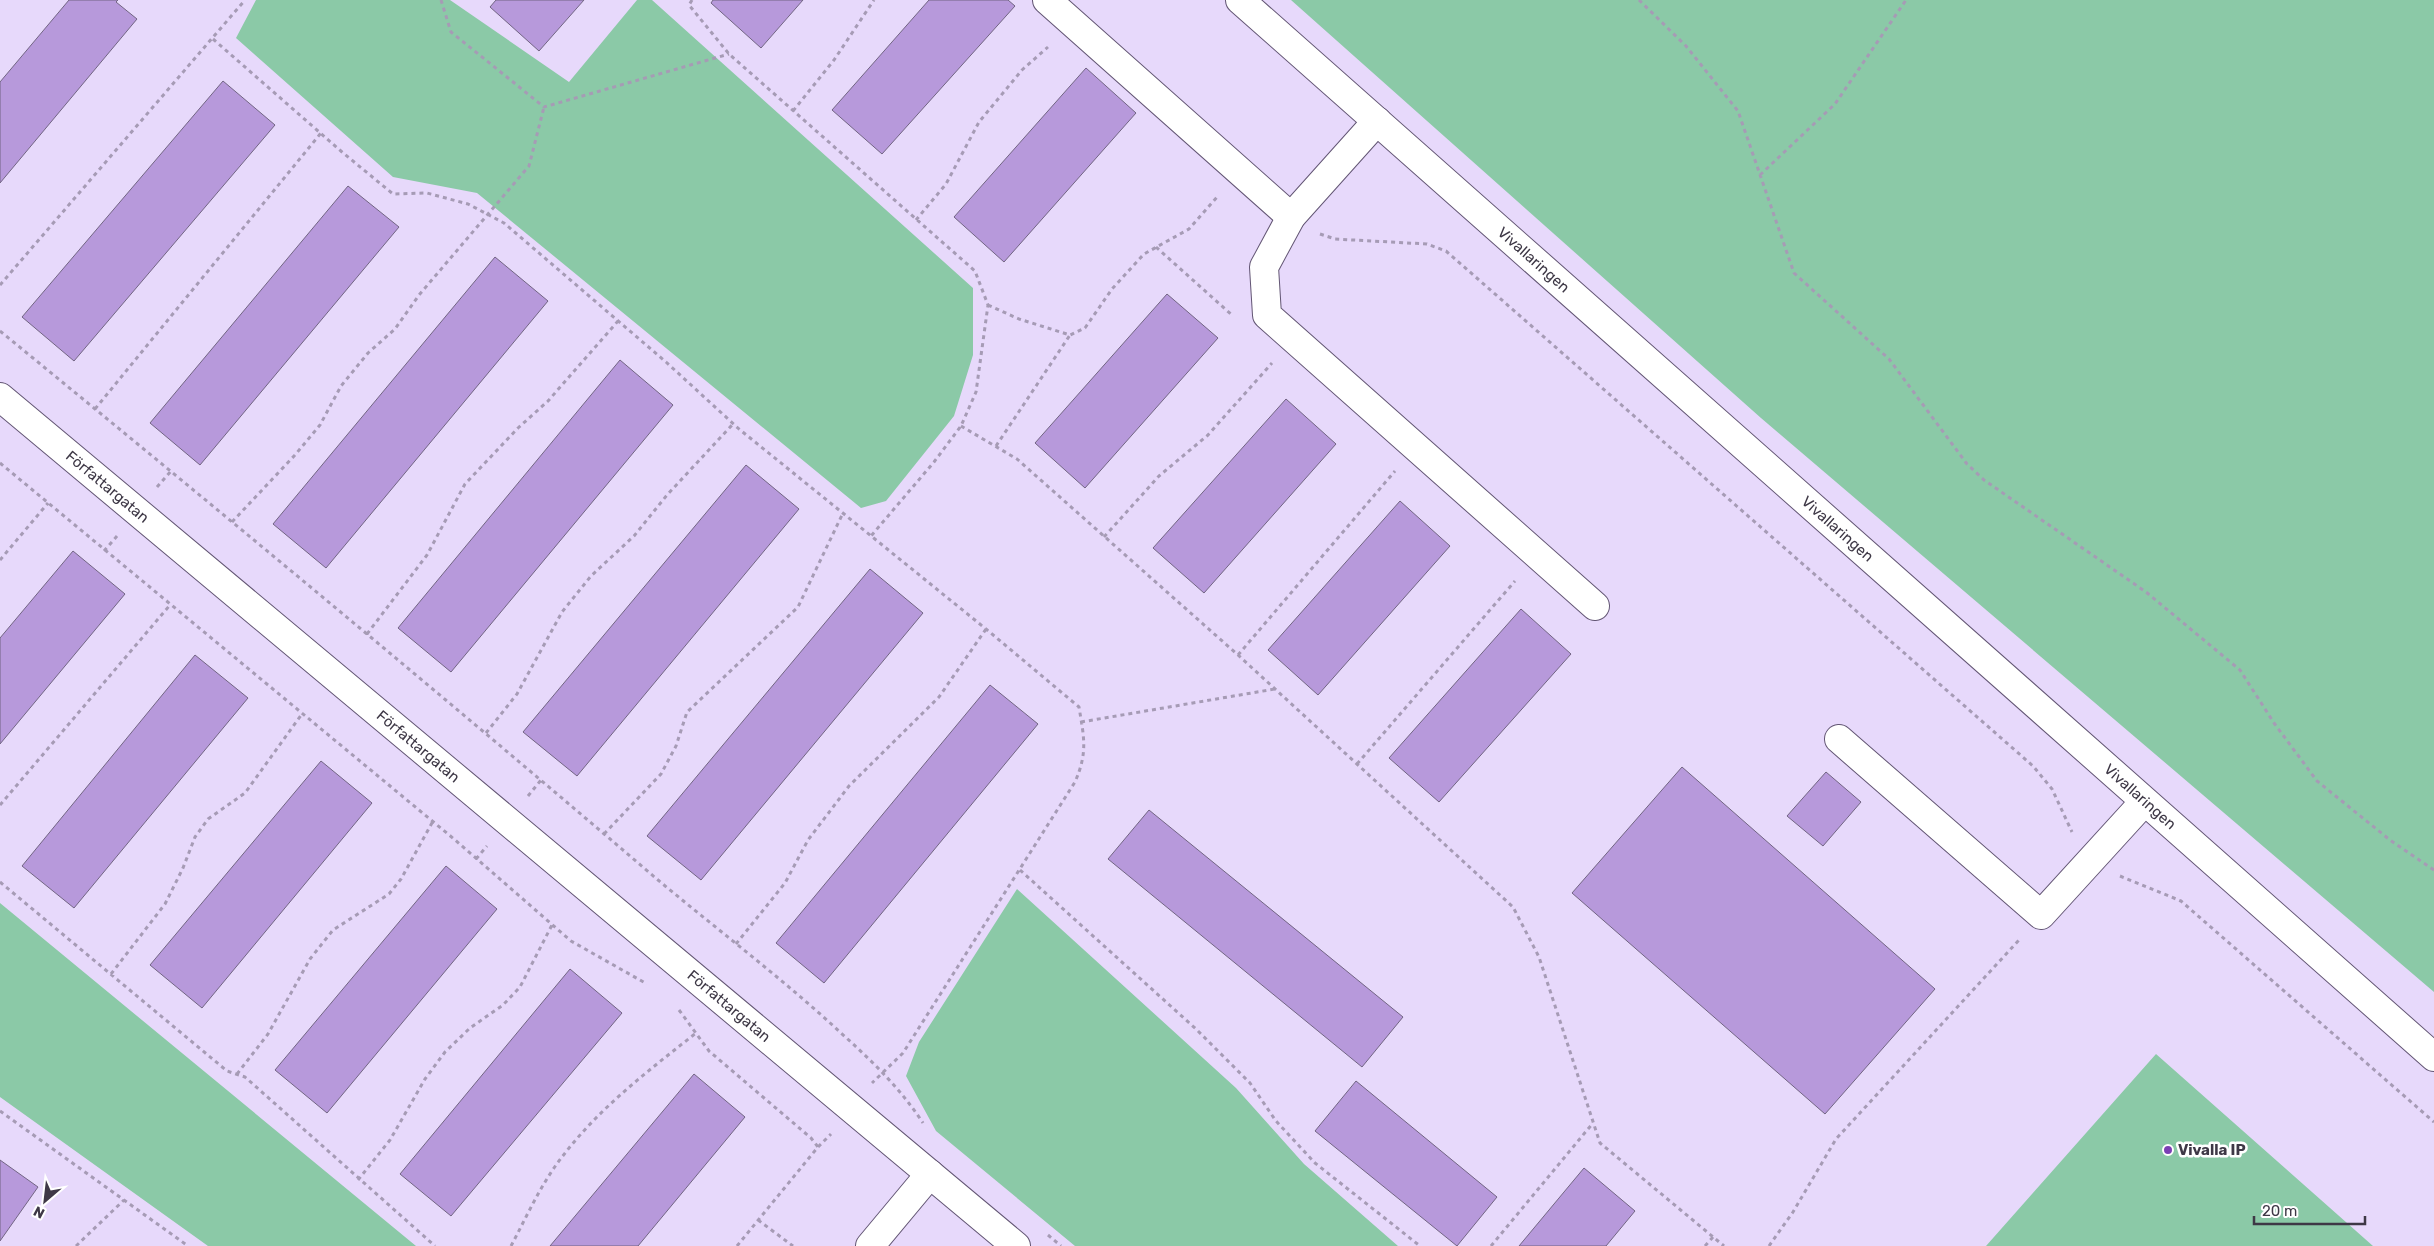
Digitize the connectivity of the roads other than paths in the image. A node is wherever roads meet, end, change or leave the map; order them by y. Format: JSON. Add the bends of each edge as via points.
{"nodes":[{"id":1,"x":1047,"y":0,"type":"edge"},
{"id":2,"x":1240,"y":0,"type":"edge"},
{"id":3,"x":1377,"y":121,"type":"junction"},
{"id":4,"x":1291,"y":217,"type":"junction"},
{"id":5,"x":0,"y":397,"type":"edge"},
{"id":6,"x":1595,"y":606,"type":"dead end"},
{"id":7,"x":1839,"y":739,"type":"dead end"},
{"id":8,"x":2144,"y":802,"type":"junction"},
{"id":9,"x":2434,"y":1057,"type":"edge"},
{"id":10,"x":930,"y":1174,"type":"junction"},
{"id":11,"x":870,"y":1246,"type":"edge"},
{"id":12,"x":1016,"y":1246,"type":"edge"}],
"edges":[{"from":1,"to":4,"type":"street"},
{"from":2,"to":3,"type":"street","name":"Vivallaringen"},
{"from":3,"to":4,"type":"street"},
{"from":3,"to":8,"type":"street","name":"Vivallaringen"},
{"from":4,"to":6,"type":"street","via":[[1264,267],[1266,315]]},
{"from":5,"to":10,"type":"street","name":"Författargatan"},
{"from":7,"to":8,"type":"street","via":[[2041,916]]},
{"from":8,"to":9,"type":"street","name":"Vivallaringen"},
{"from":10,"to":11,"type":"street"},
{"from":10,"to":12,"type":"street","name":"Författargatan"}]}
